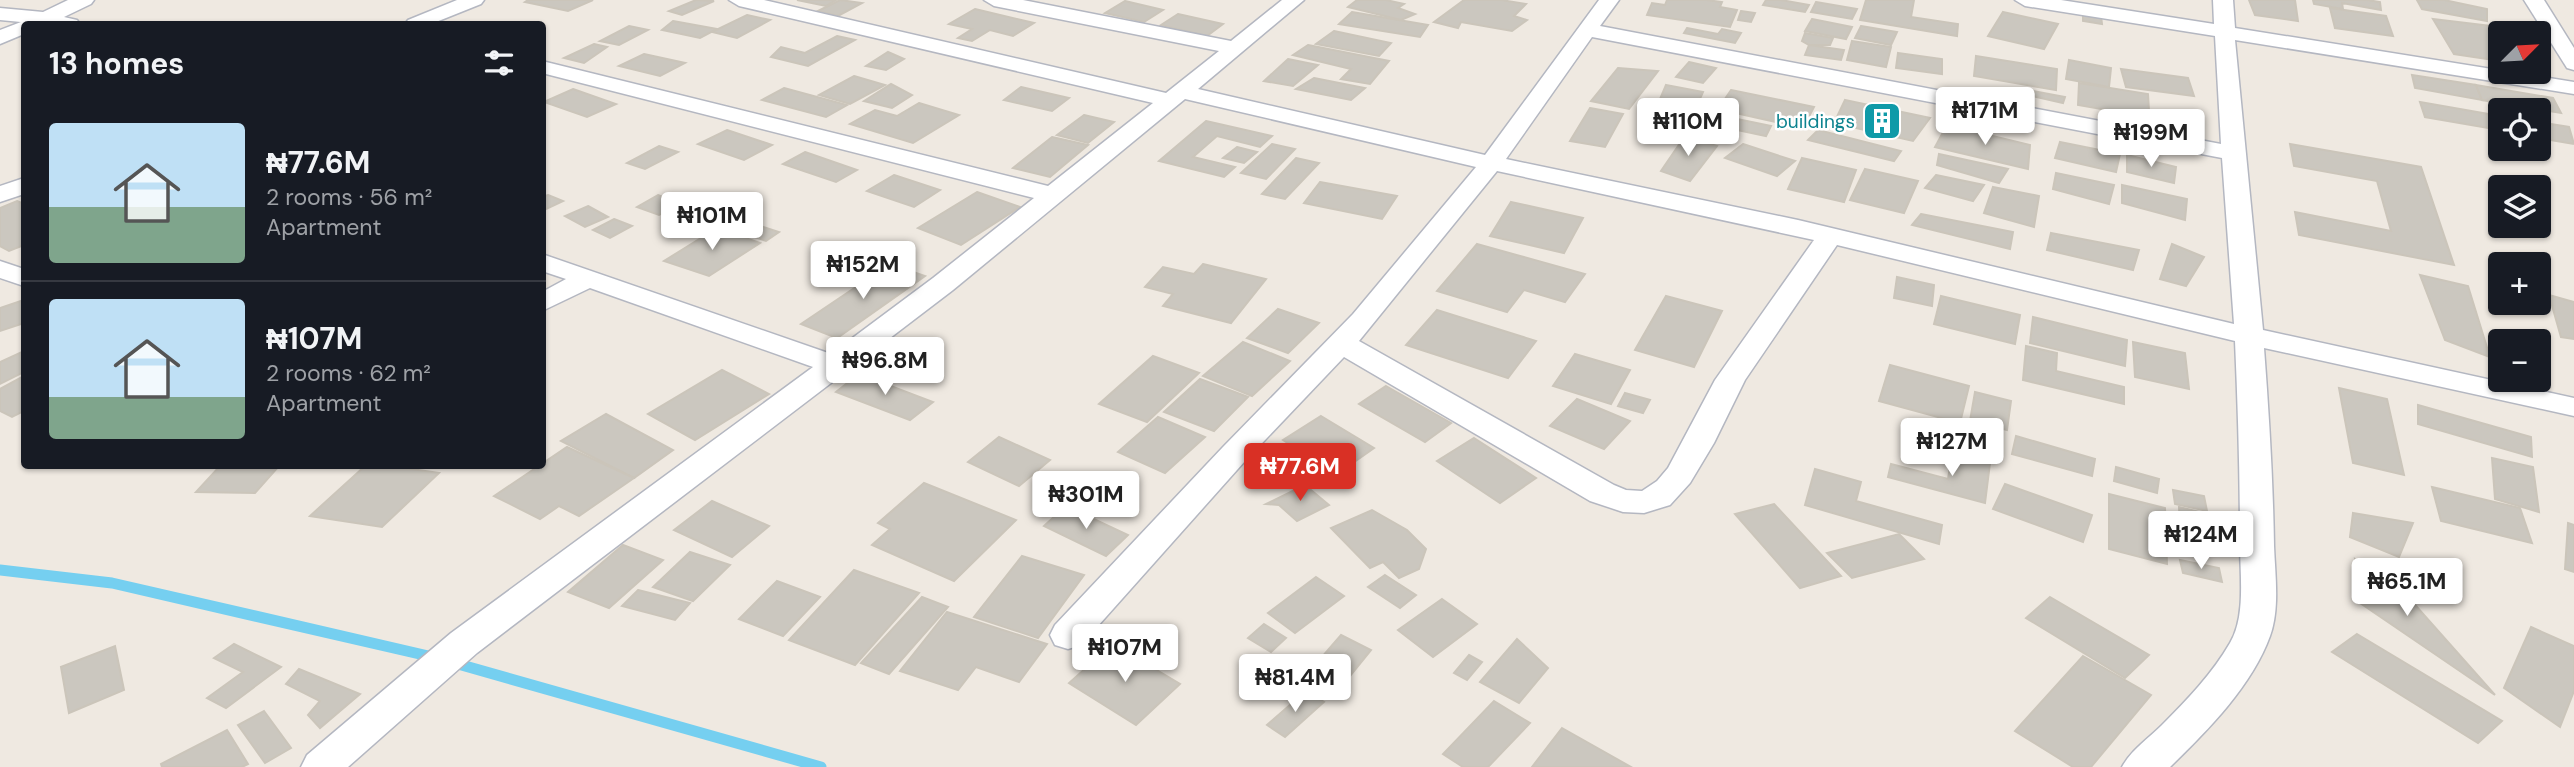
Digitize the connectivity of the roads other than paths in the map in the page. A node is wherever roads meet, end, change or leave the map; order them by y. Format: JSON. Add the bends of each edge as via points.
{"nodes":[{"id":1,"x":85,"y":0,"type":"edge"},
{"id":2,"x":474,"y":0,"type":"edge"},
{"id":3,"x":738,"y":0,"type":"edge"},
{"id":4,"x":994,"y":0,"type":"edge"},
{"id":5,"x":1294,"y":0,"type":"edge"},
{"id":6,"x":1609,"y":0,"type":"edge"},
{"id":7,"x":2025,"y":0,"type":"edge"},
{"id":8,"x":2223,"y":0,"type":"edge"},
{"id":9,"x":2533,"y":0,"type":"edge"},
{"id":10,"x":0,"y":14,"type":"edge"},
{"id":11,"x":38,"y":21,"type":"edge"},
{"id":12,"x":422,"y":21,"type":"edge"},
{"id":13,"x":21,"y":28,"type":"edge"},
{"id":14,"x":1587,"y":30,"type":"junction"},
{"id":15,"x":2224,"y":32,"type":"junction"},
{"id":16,"x":0,"y":38,"type":"edge"},
{"id":17,"x":1236,"y":48,"type":"junction"},
{"id":18,"x":2574,"y":65,"type":"edge"},
{"id":19,"x":546,"y":68,"type":"edge"},
{"id":20,"x":2574,"y":88,"type":"edge"},
{"id":21,"x":1177,"y":96,"type":"junction"},
{"id":22,"x":2234,"y":153,"type":"junction"},
{"id":23,"x":1491,"y":163,"type":"junction"},
{"id":24,"x":21,"y":186,"type":"edge"},
{"id":25,"x":0,"y":195,"type":"edge"},
{"id":26,"x":1053,"y":195,"type":"junction"},
{"id":27,"x":1830,"y":236,"type":"junction"},
{"id":28,"x":546,"y":263,"type":"edge"},
{"id":29,"x":0,"y":269,"type":"edge"},
{"id":30,"x":21,"y":277,"type":"edge"},
{"id":31,"x":588,"y":278,"type":"junction"},
{"id":32,"x":546,"y":301,"type":"edge"},
{"id":33,"x":2249,"y":336,"type":"junction"},
{"id":34,"x":1341,"y":344,"type":"junction"},
{"id":35,"x":836,"y":365,"type":"junction"},
{"id":36,"x":2574,"y":407,"type":"edge"},
{"id":37,"x":1068,"y":635,"type":"dead end"},
{"id":38,"x":321,"y":767,"type":"edge"},
{"id":39,"x":2142,"y":767,"type":"edge"}],
"edges":[{"from":1,"to":11,"type":"street"},
{"from":2,"to":12,"type":"street"},
{"from":3,"to":21,"type":"street"},
{"from":4,"to":17,"type":"street"},
{"from":5,"to":17,"type":"street"},
{"from":6,"to":14,"type":"street"},
{"from":7,"to":15,"type":"street"},
{"from":8,"to":15,"type":"street"},
{"from":9,"to":18,"type":"street"},
{"from":10,"to":11,"type":"street"},
{"from":13,"to":16,"type":"street"},
{"from":14,"to":22,"type":"street"},
{"from":14,"to":23,"type":"street"},
{"from":15,"to":20,"type":"street"},
{"from":15,"to":22,"type":"street"},
{"from":17,"to":21,"type":"street"},
{"from":19,"to":26,"type":"street"},
{"from":21,"to":23,"type":"street"},
{"from":21,"to":26,"type":"street"},
{"from":22,"to":33,"type":"street"},
{"from":23,"to":27,"type":"street"},
{"from":23,"to":34,"type":"street"},
{"from":24,"to":25,"type":"street"},
{"from":26,"to":35,"type":"street"},
{"from":27,"to":33,"type":"street"},
{"from":27,"to":34,"type":"street","via":[[1730,382],[1677,478],[1658,497],[1641,503],[1602,493]]},
{"from":28,"to":31,"type":"street"},
{"from":29,"to":30,"type":"street"},
{"from":31,"to":32,"type":"street"},
{"from":31,"to":35,"type":"street"},
{"from":33,"to":36,"type":"street"},
{"from":33,"to":39,"type":"street","via":[[2257,500],[2253,637],[2227,677],[2161,753]]},
{"from":34,"to":37,"type":"street"},
{"from":35,"to":38,"type":"street","via":[[464,643]]}]}
